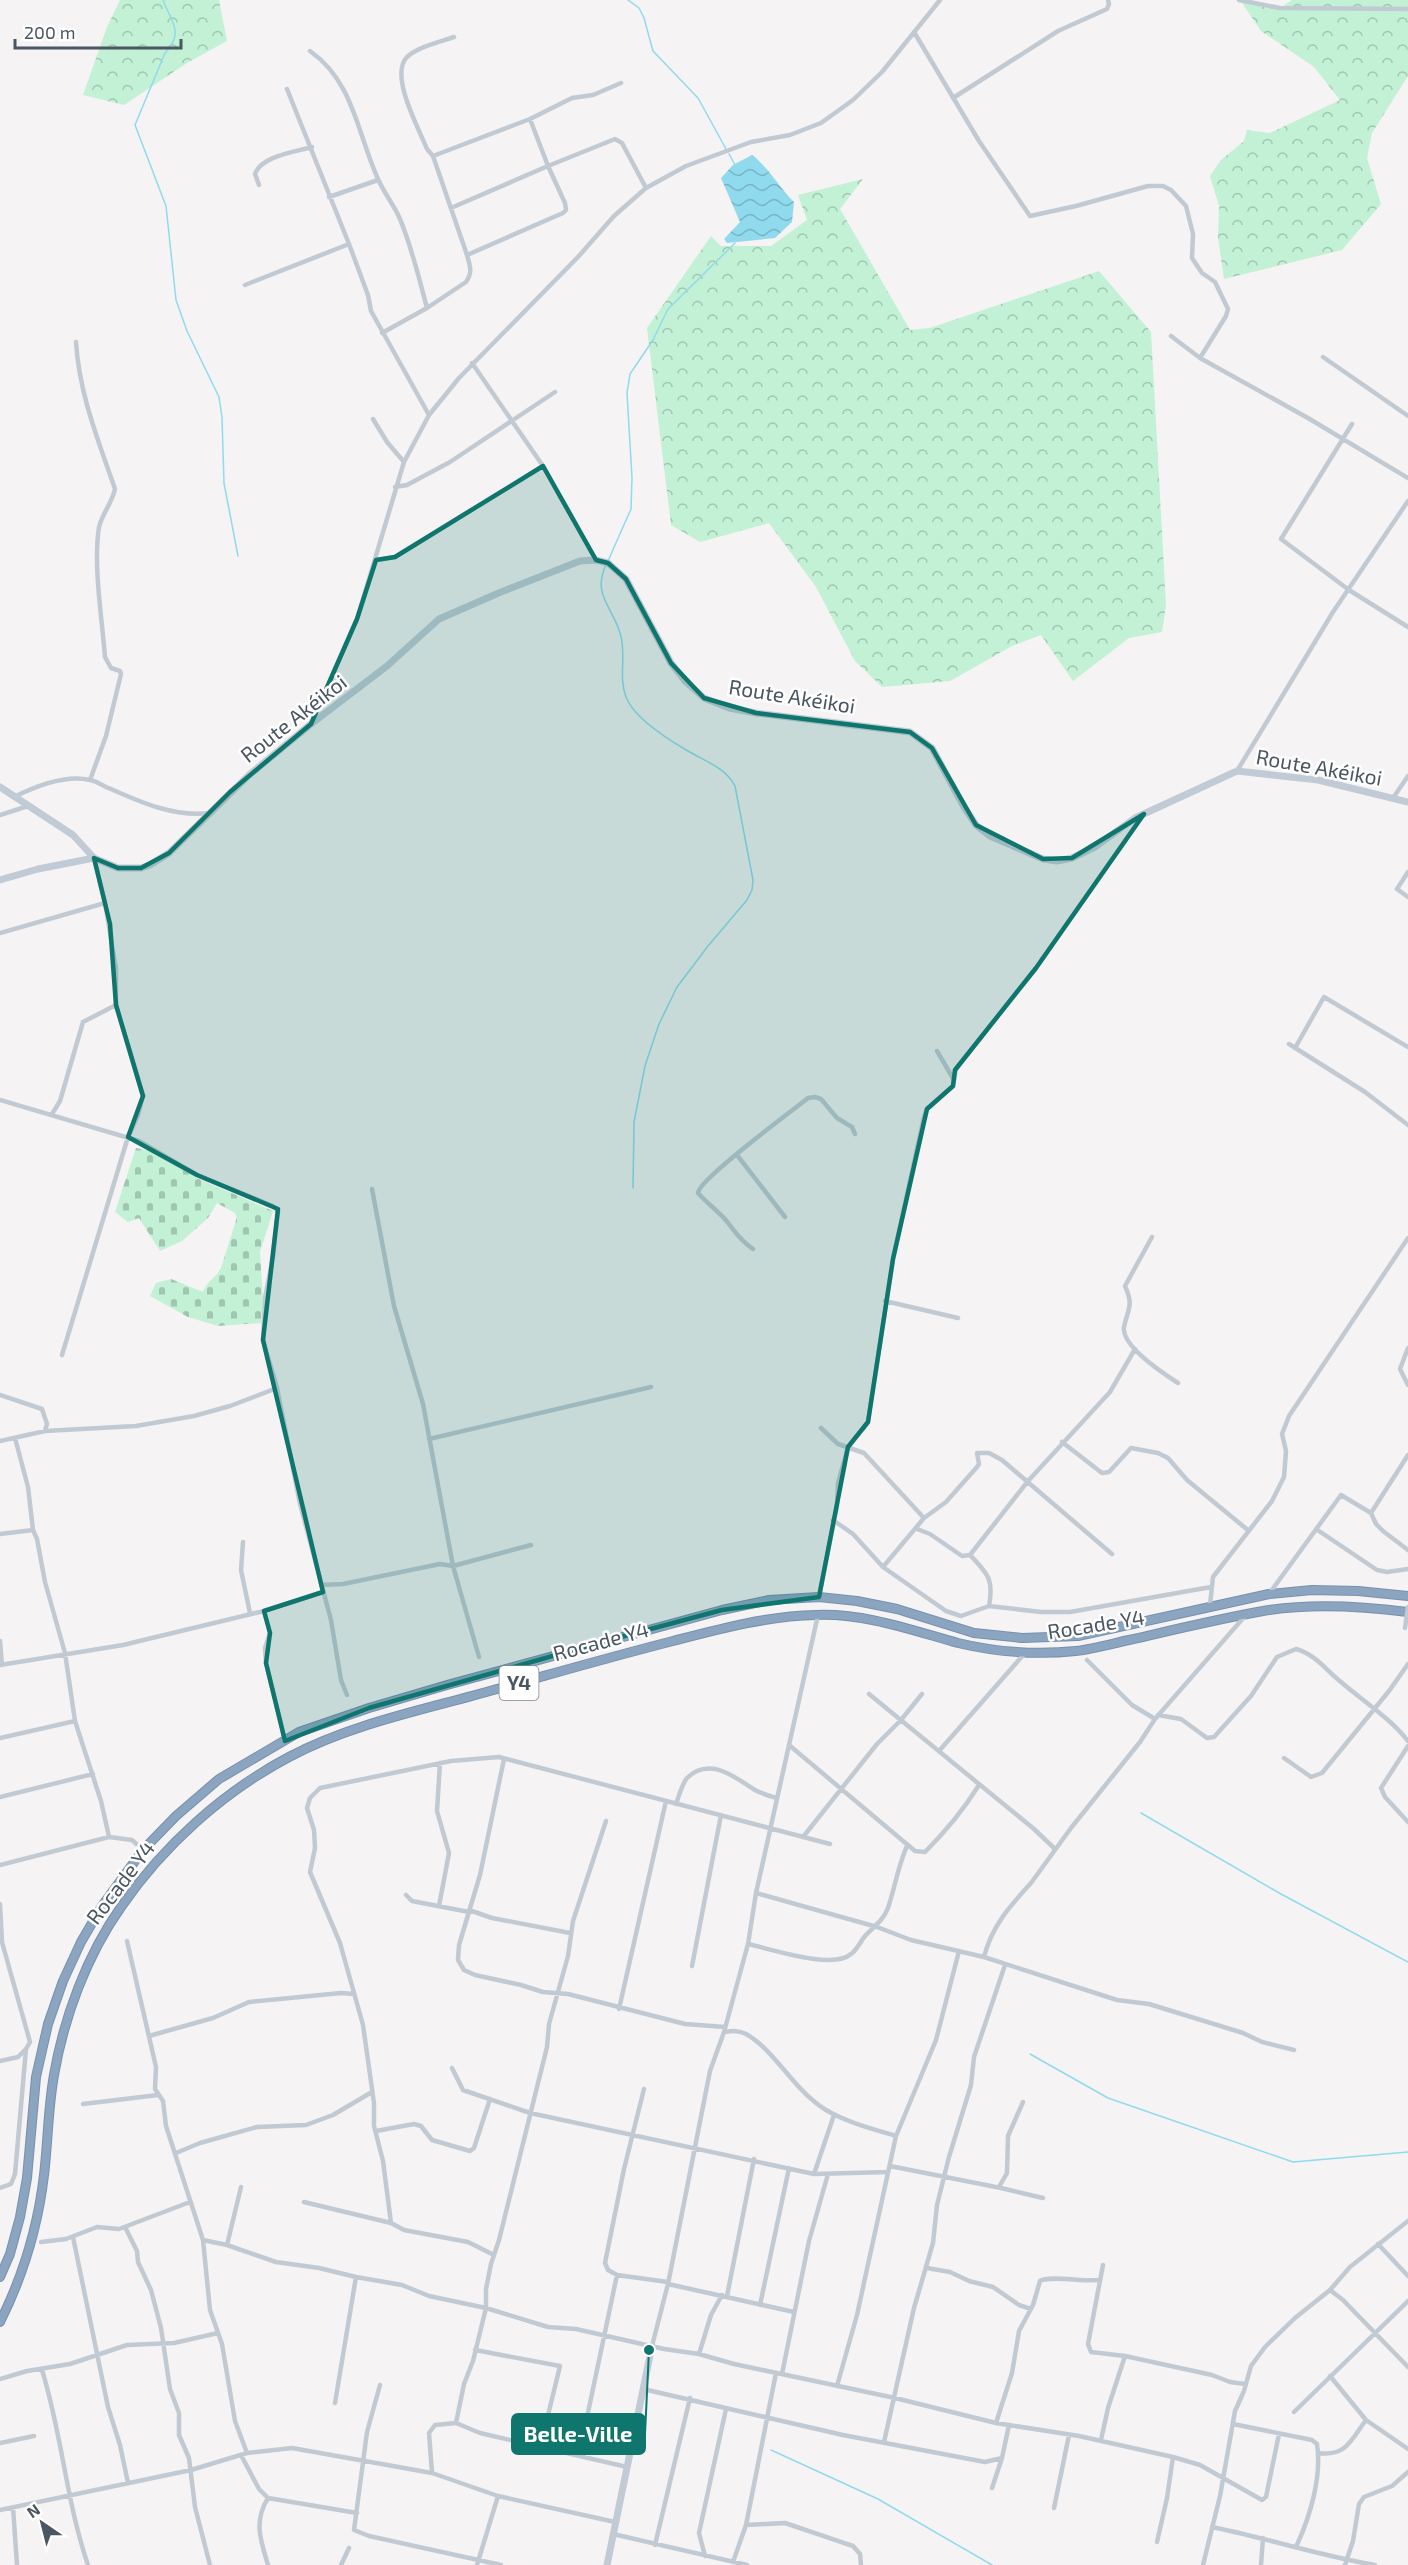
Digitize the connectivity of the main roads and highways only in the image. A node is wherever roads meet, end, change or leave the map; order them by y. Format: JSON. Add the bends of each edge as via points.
{"nodes":[{"id":1,"x":1408,"y":1596,"type":"edge"},
{"id":2,"x":1408,"y":1612,"type":"edge"},
{"id":3,"x":0,"y":2277,"type":"edge"},
{"id":4,"x":0,"y":2322,"type":"edge"}],
"edges":[{"from":1,"to":3,"type":"highway","name":"Rocade Y4","number":"Y4","via":[[1312,1590],[1269,1594],[1078,1636],[1022,1638],[974,1633],[897,1609],[819,1597],[770,1600],[624,1636],[369,1708],[299,1732],[219,1779],[176,1816],[143,1850],[81,1942],[48,2024],[36,2077],[20,2217]]},
{"from":2,"to":4,"type":"highway","name":"Rocade Y4","number":"Y4","via":[[1312,1607],[1266,1610],[1078,1651],[1025,1653],[963,1644],[857,1618],[818,1614],[771,1619],[727,1627],[373,1724],[288,1757],[229,1794],[155,1861],[96,1949],[64,2033],[54,2076],[37,2221],[13,2297]]}]}
